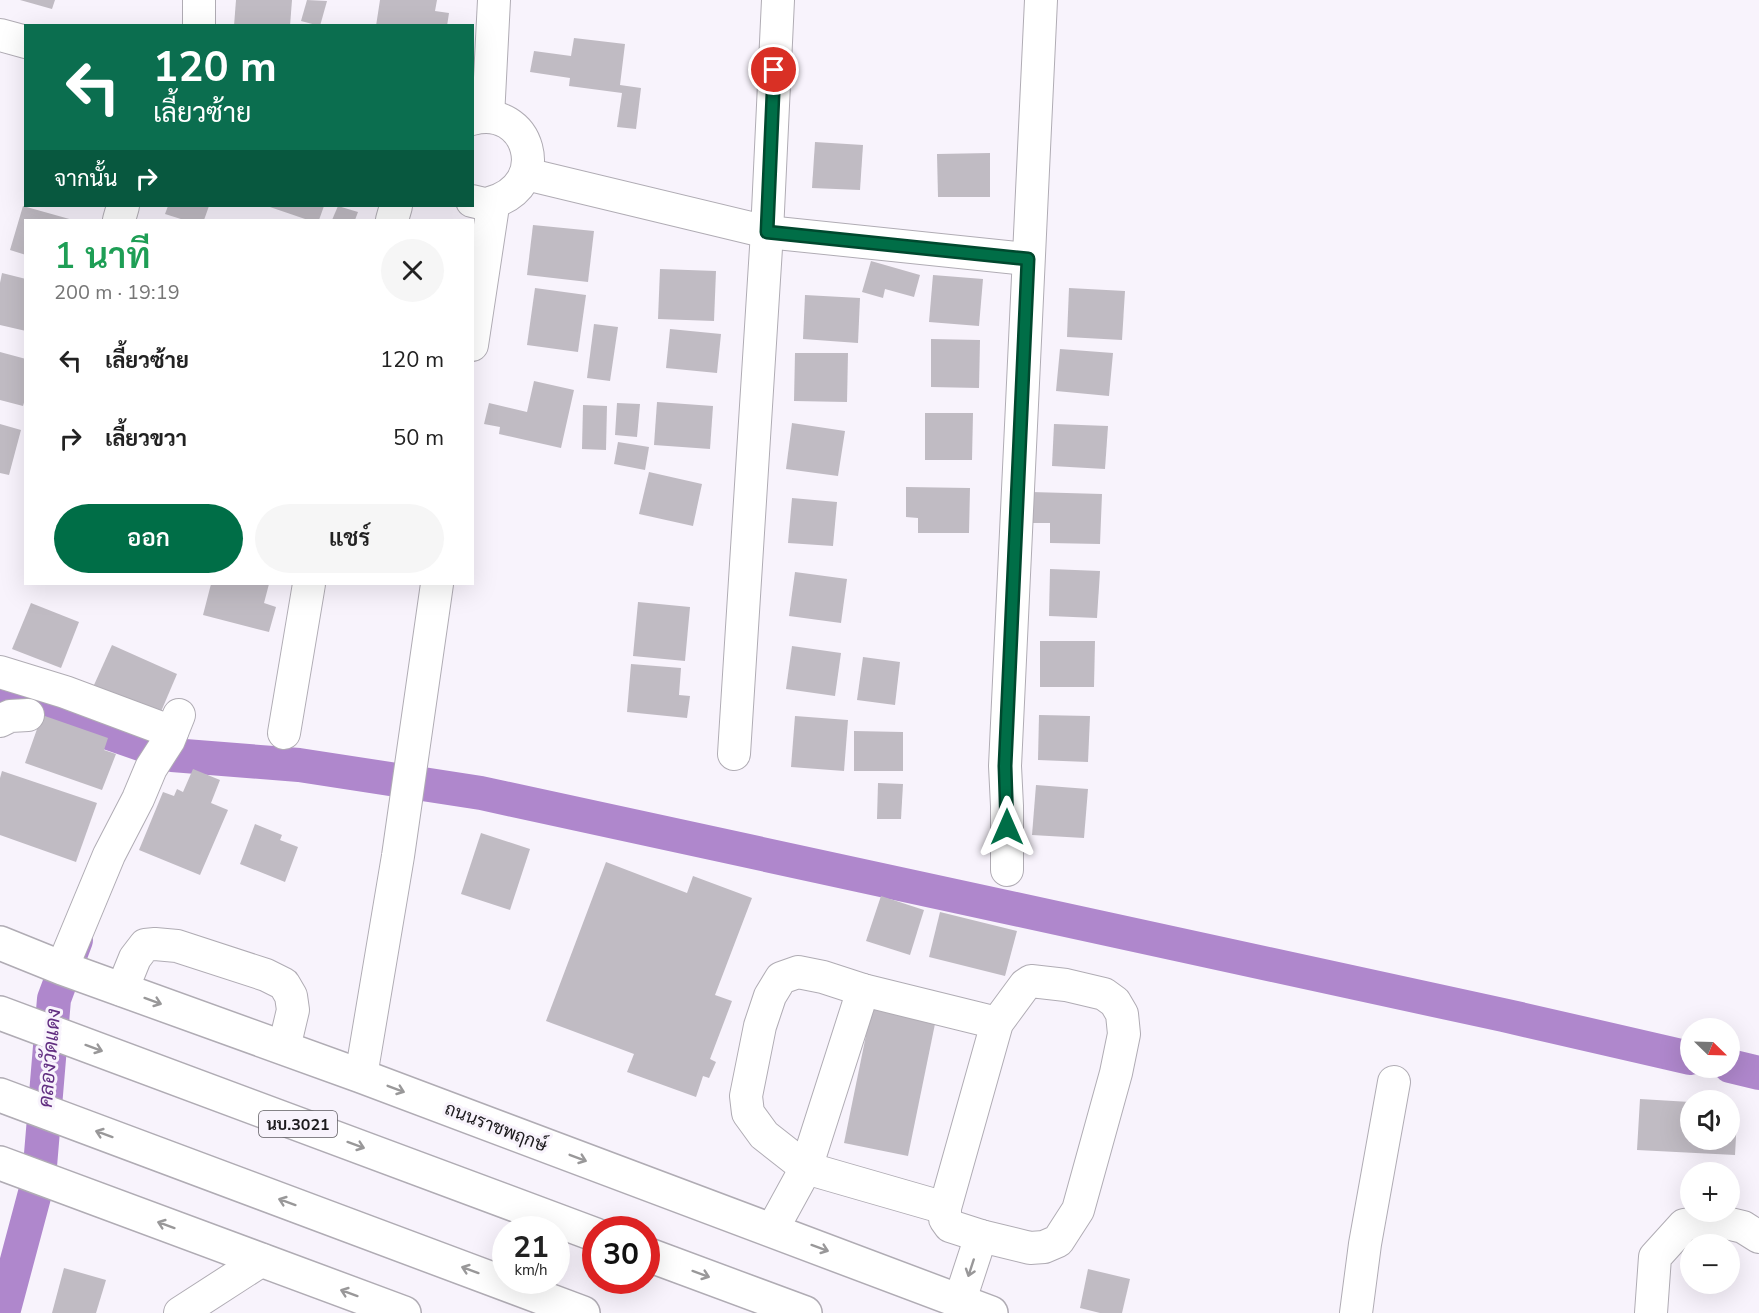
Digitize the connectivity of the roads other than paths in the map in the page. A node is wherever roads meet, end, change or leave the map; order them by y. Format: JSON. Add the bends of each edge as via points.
{"nodes":[{"id":1,"x":200,"y":0,"type":"edge"},
{"id":2,"x":494,"y":0,"type":"edge"},
{"id":3,"x":778,"y":0,"type":"edge"},
{"id":4,"x":1041,"y":0,"type":"edge"},
{"id":5,"x":199,"y":24,"type":"edge"},
{"id":6,"x":0,"y":35,"type":"edge"},
{"id":7,"x":24,"y":41,"type":"edge"},
{"id":8,"x":480,"y":118,"type":"edge"},
{"id":9,"x":526,"y":174,"type":"junction"},
{"id":10,"x":483,"y":204,"type":"edge"},
{"id":11,"x":767,"y":232,"type":"junction"},
{"id":12,"x":1028,"y":259,"type":"junction"},
{"id":13,"x":474,"y":319,"type":"edge"},
{"id":14,"x":309,"y":585,"type":"edge"},
{"id":15,"x":437,"y":585,"type":"edge"},
{"id":16,"x":0,"y":672,"type":"edge"},
{"id":17,"x":284,"y":733,"type":"dead end"},
{"id":18,"x":734,"y":754,"type":"dead end"},
{"id":19,"x":1006,"y":870,"type":"dead end"},
{"id":20,"x":0,"y":944,"type":"edge"},
{"id":21,"x":62,"y":968,"type":"junction"},
{"id":22,"x":122,"y":990,"type":"junction"},
{"id":23,"x":863,"y":990,"type":"junction"},
{"id":24,"x":0,"y":1013,"type":"edge"},
{"id":25,"x":998,"y":1023,"type":"junction"},
{"id":26,"x":284,"y":1048,"type":"junction"},
{"id":27,"x":361,"y":1076,"type":"junction"},
{"id":28,"x":1394,"y":1082,"type":"dead end"},
{"id":29,"x":0,"y":1095,"type":"edge"},
{"id":30,"x":0,"y":1164,"type":"edge"},
{"id":31,"x":806,"y":1168,"type":"junction"},
{"id":32,"x":945,"y":1208,"type":"junction"},
{"id":33,"x":582,"y":1230,"type":"edge"},
{"id":34,"x":772,"y":1230,"type":"junction"},
{"id":35,"x":981,"y":1236,"type":"junction"},
{"id":36,"x":1759,"y":1237,"type":"edge"},
{"id":37,"x":660,"y":1259,"type":"edge"},
{"id":38,"x":262,"y":1260,"type":"junction"},
{"id":39,"x":960,"y":1300,"type":"junction"},
{"id":40,"x":391,"y":1311,"type":"edge"},
{"id":41,"x":180,"y":1313,"type":"edge"},
{"id":42,"x":583,"y":1313,"type":"edge"},
{"id":43,"x":805,"y":1313,"type":"edge"},
{"id":44,"x":991,"y":1313,"type":"edge"},
{"id":45,"x":1356,"y":1313,"type":"edge"},
{"id":46,"x":1651,"y":1313,"type":"edge"}],
"edges":[{"from":1,"to":5,"type":"street"},
{"from":2,"to":8,"type":"street"},
{"from":3,"to":11,"type":"street"},
{"from":4,"to":12,"type":"street"},
{"from":6,"to":7,"type":"street"},
{"from":8,"to":9,"type":"street","via":[[500,120],[521,136],[527,148]]},
{"from":9,"to":10,"type":"street","via":[[513,194]]},
{"from":9,"to":11,"type":"street"},
{"from":10,"to":13,"type":"street"},
{"from":11,"to":12,"type":"street"},
{"from":11,"to":18,"type":"street"},
{"from":12,"to":19,"type":"street","via":[[1005,766]]},
{"from":14,"to":17,"type":"street"},
{"from":15,"to":27,"type":"street"},
{"from":16,"to":21,"type":"street","via":[[174,729],[104,864]]},
{"from":20,"to":21,"type":"main road","name":"ถนนราชพฤกษ์"},
{"from":21,"to":22,"type":"main road","name":"ถนนราชพฤกษ์"},
{"from":22,"to":26,"type":"main road","name":"ถนนราชพฤกษ์","one_way":true},
{"from":22,"to":26,"type":"street","via":[[145,945],[177,946],[266,975],[284,984],[291,996],[293,1010]]},
{"from":23,"to":25,"type":"street"},
{"from":23,"to":31,"type":"street"},
{"from":23,"to":31,"type":"street","via":[[798,972],[781,978],[770,996],[746,1096],[748,1113],[764,1135]]},
{"from":24,"to":33,"type":"main road","number":"นบ.3021","one_way":true},
{"from":25,"to":32,"type":"street"},
{"from":25,"to":35,"type":"street","via":[[1025,985],[1030,981],[1046,982],[1104,994],[1122,1014],[1124,1034],[1078,1210],[1058,1241],[1030,1248]]},
{"from":26,"to":27,"type":"main road","name":"ถนนราชพฤกษ์"},
{"from":27,"to":34,"type":"main road","name":"ถนนราชพฤกษ์","one_way":true},
{"from":28,"to":45,"type":"street"},
{"from":42,"to":29,"type":"main road","one_way":true},
{"from":38,"to":30,"type":"main road","one_way":true},
{"from":31,"to":32,"type":"street"},
{"from":31,"to":34,"type":"street"},
{"from":32,"to":35,"type":"street","via":[[950,1226]]},
{"from":34,"to":39,"type":"main road","name":"ถนนราชพฤกษ์","one_way":true},
{"from":35,"to":39,"type":"street","one_way":true},
{"from":36,"to":46,"type":"street","via":[[1743,1227],[1714,1220],[1684,1225],[1655,1257]]},
{"from":37,"to":43,"type":"main road","one_way":true},
{"from":40,"to":38,"type":"main road","one_way":true},
{"from":38,"to":41,"type":"street"},
{"from":39,"to":44,"type":"main road","name":"ถนนราชพฤกษ์"}]}
